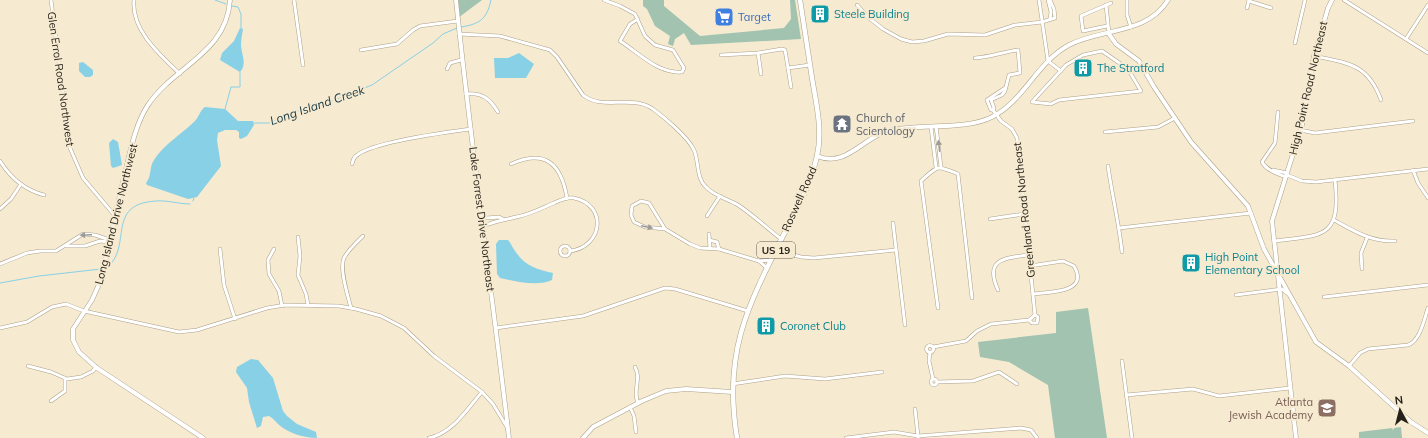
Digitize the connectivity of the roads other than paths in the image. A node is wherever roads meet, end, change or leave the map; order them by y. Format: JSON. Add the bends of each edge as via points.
{"nodes":[{"id":1,"x":51,"y":0,"type":"edge"},
{"id":2,"x":134,"y":0,"type":"edge"},
{"id":3,"x":230,"y":0,"type":"edge"},
{"id":4,"x":294,"y":0,"type":"edge"},
{"id":5,"x":456,"y":0,"type":"edge"},
{"id":6,"x":604,"y":0,"type":"edge"},
{"id":7,"x":800,"y":0,"type":"edge"},
{"id":8,"x":1039,"y":0,"type":"edge"},
{"id":9,"x":1049,"y":0,"type":"edge"},
{"id":10,"x":1127,"y":0,"type":"edge"},
{"id":11,"x":1168,"y":0,"type":"edge"},
{"id":12,"x":1249,"y":0,"type":"edge"},
{"id":13,"x":1306,"y":0,"type":"edge"},
{"id":14,"x":1332,"y":0,"type":"edge"},
{"id":15,"x":1344,"y":0,"type":"edge"},
{"id":16,"x":1111,"y":3,"type":"dead end"},
{"id":17,"x":1428,"y":4,"type":"edge"},
{"id":18,"x":857,"y":5,"type":"dead end"},
{"id":19,"x":1106,"y":5,"type":"junction"},
{"id":20,"x":1247,"y":8,"type":"dead end"},
{"id":21,"x":1271,"y":8,"type":"dead end"},
{"id":22,"x":638,"y":19,"type":"junction"},
{"id":23,"x":1042,"y":22,"type":"junction"},
{"id":24,"x":458,"y":23,"type":"junction"},
{"id":25,"x":1107,"y":26,"type":"junction"},
{"id":26,"x":1131,"y":27,"type":"junction"},
{"id":27,"x":459,"y":33,"type":"junction"},
{"id":28,"x":1109,"y":34,"type":"junction"},
{"id":29,"x":1406,"y":39,"type":"junction"},
{"id":30,"x":1295,"y":43,"type":"dead end"},
{"id":31,"x":361,"y":50,"type":"dead end"},
{"id":32,"x":758,"y":53,"type":"junction"},
{"id":33,"x":1428,"y":54,"type":"edge"},
{"id":34,"x":721,"y":55,"type":"dead end"},
{"id":35,"x":1314,"y":56,"type":"junction"},
{"id":36,"x":975,"y":58,"type":"dead end"},
{"id":37,"x":461,"y":60,"type":"junction"},
{"id":38,"x":1048,"y":61,"type":"junction"},
{"id":39,"x":303,"y":65,"type":"dead end"},
{"id":40,"x":810,"y":65,"type":"junction"},
{"id":41,"x":788,"y":68,"type":"junction"},
{"id":42,"x":447,"y":69,"type":"dead end"},
{"id":43,"x":1061,"y":71,"type":"junction"},
{"id":44,"x":180,"y":74,"type":"junction"},
{"id":45,"x":761,"y":74,"type":"dead end"},
{"id":46,"x":791,"y":87,"type":"dead end"},
{"id":47,"x":466,"y":94,"type":"junction"},
{"id":48,"x":1381,"y":100,"type":"dead end"},
{"id":49,"x":498,"y":112,"type":"dead end"},
{"id":50,"x":1278,"y":112,"type":"dead end"},
{"id":51,"x":996,"y":114,"type":"junction"},
{"id":52,"x":1175,"y":118,"type":"junction"},
{"id":53,"x":1413,"y":121,"type":"dead end"},
{"id":54,"x":934,"y":126,"type":"junction"},
{"id":55,"x":471,"y":129,"type":"junction"},
{"id":56,"x":1300,"y":130,"type":"junction"},
{"id":57,"x":1105,"y":132,"type":"dead end"},
{"id":58,"x":817,"y":156,"type":"junction"},
{"id":59,"x":0,"y":161,"type":"edge"},
{"id":60,"x":352,"y":164,"type":"dead end"},
{"id":61,"x":511,"y":164,"type":"dead end"},
{"id":62,"x":1108,"y":166,"type":"dead end"},
{"id":63,"x":936,"y":167,"type":"junction"},
{"id":64,"x":941,"y":167,"type":"junction"},
{"id":65,"x":1428,"y":169,"type":"edge"},
{"id":66,"x":1413,"y":170,"type":"junction"},
{"id":67,"x":1287,"y":175,"type":"junction"},
{"id":68,"x":1335,"y":180,"type":"junction"},
{"id":69,"x":21,"y":184,"type":"junction"},
{"id":70,"x":44,"y":195,"type":"dead end"},
{"id":71,"x":720,"y":196,"type":"junction"},
{"id":72,"x":567,"y":198,"type":"junction"},
{"id":73,"x":1428,"y":198,"type":"edge"},
{"id":74,"x":0,"y":209,"type":"edge"},
{"id":75,"x":1251,"y":213,"type":"junction"},
{"id":76,"x":1024,"y":214,"type":"junction"},
{"id":77,"x":115,"y":216,"type":"junction"},
{"id":78,"x":483,"y":216,"type":"junction"},
{"id":79,"x":707,"y":216,"type":"dead end"},
{"id":80,"x":496,"y":217,"type":"junction"},
{"id":81,"x":503,"y":219,"type":"junction"},
{"id":82,"x":990,"y":219,"type":"dead end"},
{"id":83,"x":1334,"y":220,"type":"junction"},
{"id":84,"x":497,"y":222,"type":"junction"},
{"id":85,"x":893,"y":223,"type":"dead end"},
{"id":86,"x":484,"y":226,"type":"junction"},
{"id":87,"x":1119,"y":228,"type":"junction"},
{"id":88,"x":665,"y":229,"type":"junction"},
{"id":89,"x":708,"y":234,"type":"dead end"},
{"id":90,"x":362,"y":236,"type":"dead end"},
{"id":91,"x":298,"y":237,"type":"dead end"},
{"id":92,"x":1367,"y":238,"type":"junction"},
{"id":93,"x":781,"y":239,"type":"junction"},
{"id":94,"x":709,"y":240,"type":"junction"},
{"id":95,"x":1274,"y":241,"type":"junction"},
{"id":96,"x":1395,"y":241,"type":"dead end"},
{"id":97,"x":109,"y":242,"type":"junction"},
{"id":98,"x":64,"y":247,"type":"junction"},
{"id":99,"x":710,"y":248,"type":"junction"},
{"id":100,"x":274,"y":249,"type":"dead end"},
{"id":101,"x":719,"y":249,"type":"junction"},
{"id":102,"x":220,"y":250,"type":"dead end"},
{"id":103,"x":776,"y":250,"type":"junction"},
{"id":104,"x":896,"y":250,"type":"junction"},
{"id":105,"x":570,"y":251,"type":"dead end"},
{"id":106,"x":1122,"y":252,"type":"dead end"},
{"id":107,"x":1029,"y":255,"type":"junction"},
{"id":108,"x":771,"y":260,"type":"junction"},
{"id":109,"x":759,"y":262,"type":"junction"},
{"id":110,"x":0,"y":264,"type":"edge"},
{"id":111,"x":1030,"y":266,"type":"junction"},
{"id":112,"x":767,"y":268,"type":"junction"},
{"id":113,"x":1362,"y":270,"type":"dead end"},
{"id":114,"x":1277,"y":274,"type":"junction"},
{"id":115,"x":1428,"y":286,"type":"edge"},
{"id":116,"x":998,"y":290,"type":"dead end"},
{"id":117,"x":1279,"y":290,"type":"junction"},
{"id":118,"x":1033,"y":294,"type":"junction"},
{"id":119,"x":1236,"y":295,"type":"dead end"},
{"id":120,"x":1288,"y":295,"type":"junction"},
{"id":121,"x":972,"y":298,"type":"dead end"},
{"id":122,"x":1324,"y":298,"type":"dead end"},
{"id":123,"x":308,"y":305,"type":"junction"},
{"id":124,"x":282,"y":306,"type":"junction"},
{"id":125,"x":351,"y":308,"type":"junction"},
{"id":126,"x":938,"y":308,"type":"dead end"},
{"id":127,"x":1428,"y":308,"type":"edge"},
{"id":128,"x":84,"y":311,"type":"junction"},
{"id":129,"x":748,"y":311,"type":"junction"},
{"id":130,"x":1035,"y":315,"type":"junction"},
{"id":131,"x":235,"y":318,"type":"junction"},
{"id":132,"x":1029,"y":320,"type":"junction"},
{"id":133,"x":905,"y":325,"type":"dead end"},
{"id":134,"x":0,"y":328,"type":"edge"},
{"id":135,"x":496,"y":328,"type":"junction"},
{"id":136,"x":1413,"y":342,"type":"junction"},
{"id":137,"x":933,"y":347,"type":"junction"},
{"id":138,"x":1417,"y":347,"type":"dead end"},
{"id":139,"x":930,"y":352,"type":"junction"},
{"id":140,"x":1122,"y":362,"type":"dead end"},
{"id":141,"x":28,"y":366,"type":"dead end"},
{"id":142,"x":1349,"y":366,"type":"junction"},
{"id":143,"x":96,"y":367,"type":"junction"},
{"id":144,"x":635,"y":367,"type":"dead end"},
{"id":145,"x":882,"y":372,"type":"dead end"},
{"id":146,"x":65,"y":378,"type":"junction"},
{"id":147,"x":732,"y":384,"type":"junction"},
{"id":148,"x":1017,"y":384,"type":"dead end"},
{"id":149,"x":1290,"y":388,"type":"junction"},
{"id":150,"x":482,"y":392,"type":"junction"},
{"id":151,"x":732,"y":392,"type":"junction"},
{"id":152,"x":1126,"y":395,"type":"junction"},
{"id":153,"x":51,"y":401,"type":"dead end"},
{"id":154,"x":638,"y":403,"type":"junction"},
{"id":155,"x":630,"y":407,"type":"junction"},
{"id":156,"x":915,"y":409,"type":"dead end"},
{"id":157,"x":508,"y":430,"type":"junction"},
{"id":158,"x":636,"y":432,"type":"dead end"},
{"id":159,"x":1428,"y":433,"type":"edge"},
{"id":160,"x":918,"y":437,"type":"edge"},
{"id":161,"x":203,"y":438,"type":"edge"},
{"id":162,"x":429,"y":438,"type":"edge"},
{"id":163,"x":510,"y":438,"type":"edge"},
{"id":164,"x":583,"y":438,"type":"edge"},
{"id":165,"x":737,"y":438,"type":"edge"},
{"id":166,"x":846,"y":438,"type":"edge"},
{"id":167,"x":1037,"y":438,"type":"edge"},
{"id":168,"x":1132,"y":438,"type":"edge"},
{"id":169,"x":1296,"y":438,"type":"edge"}],
"edges":[{"from":1,"to":77,"type":"street","name":"Glen Errol Road Northwest","via":[[70,148],[83,178]]},
{"from":2,"to":44,"type":"street","via":[[136,18],[148,39]]},
{"from":3,"to":44,"type":"street","name":"Long Island Drive Northwest","via":[[228,18],[222,31]]},
{"from":4,"to":39,"type":"street"},
{"from":5,"to":24,"type":"street","name":"Lake Forrest Drive Northeast"},
{"from":6,"to":22,"type":"street","via":[[630,11]]},
{"from":7,"to":40,"type":"main road","name":"Roswell Road","number":"US 19"},
{"from":8,"to":23,"type":"street"},
{"from":9,"to":23,"type":"street","via":[[1050,19]]},
{"from":10,"to":26,"type":"street","via":[[1127,15]]},
{"from":11,"to":26,"type":"street","via":[[1153,17]]},
{"from":12,"to":20,"type":"street"},
{"from":12,"to":21,"type":"street"},
{"from":13,"to":30,"type":"street"},
{"from":14,"to":35,"type":"street","name":"High Point Road Northeast"},
{"from":15,"to":29,"type":"street"},
{"from":16,"to":19,"type":"street"},
{"from":17,"to":29,"type":"street"},
{"from":18,"to":23,"type":"street","via":[[882,29],[901,40],[912,42],[948,34],[985,35],[1015,25]]},
{"from":19,"to":25,"type":"street"},
{"from":19,"to":25,"type":"street","via":[[1081,16],[1082,31]]},
{"from":22,"to":22,"type":"street","via":[[645,36],[655,45],[673,50],[684,68],[682,72],[666,70],[655,65],[620,41],[630,24]]},
{"from":23,"to":38,"type":"street"},
{"from":24,"to":27,"type":"street","name":"Lake Forrest Drive Northeast"},
{"from":24,"to":31,"type":"street","via":[[420,26],[397,44]]},
{"from":25,"to":28,"type":"street"},
{"from":26,"to":28,"type":"street"},
{"from":27,"to":37,"type":"street","name":"Lake Forrest Drive Northeast"},
{"from":27,"to":71,"type":"street","via":[[500,36],[547,49],[557,56],[588,99],[598,102],[633,101],[651,108],[689,142],[696,155],[703,184]]},
{"from":28,"to":38,"type":"street","via":[[1071,44]]},
{"from":28,"to":52,"type":"street","via":[[1116,44],[1138,61]]},
{"from":29,"to":33,"type":"street"},
{"from":32,"to":34,"type":"street"},
{"from":32,"to":41,"type":"street","via":[[785,50]]},
{"from":32,"to":45,"type":"street"},
{"from":35,"to":48,"type":"street","via":[[1357,67],[1375,86]]},
{"from":35,"to":56,"type":"street","name":"High Point Road Northeast"},
{"from":36,"to":51,"type":"street","name":"Greenland Road Northeast","via":[[1018,50],[1020,73],[1009,75],[1002,95],[991,100]]},
{"from":37,"to":42,"type":"street","via":[[450,63]]},
{"from":37,"to":47,"type":"street","name":"Lake Forrest Drive Northeast"},
{"from":38,"to":43,"type":"street"},
{"from":38,"to":51,"type":"street","via":[[1013,100]]},
{"from":40,"to":41,"type":"street"},
{"from":40,"to":58,"type":"main road","name":"Roswell Road","number":"US 19","via":[[819,128]]},
{"from":41,"to":46,"type":"street"},
{"from":43,"to":43,"type":"street","via":[[1032,102],[1051,104],[1059,100],[1141,91],[1128,70],[1102,51],[1083,55]]},
{"from":44,"to":77,"type":"street","name":"Long Island Drive Northwest","via":[[155,96],[144,114],[129,156]]},
{"from":47,"to":49,"type":"street","via":[[485,97]]},
{"from":47,"to":55,"type":"street","name":"Lake Forrest Drive Northeast"},
{"from":50,"to":67,"type":"street","via":[[1275,143],[1262,162],[1275,173]]},
{"from":51,"to":54,"type":"street","via":[[975,122]]},
{"from":51,"to":76,"type":"street","name":"Greenland Road Northeast","via":[[1016,136]]},
{"from":52,"to":57,"type":"street","via":[[1158,126]]},
{"from":52,"to":75,"type":"street","via":[[1191,142],[1230,185]]},
{"from":53,"to":56,"type":"street","via":[[1315,133]]},
{"from":54,"to":58,"type":"street","via":[[881,134],[838,160]]},
{"from":54,"to":63,"type":"street"},
{"from":64,"to":54,"type":"street","one_way":true},
{"from":55,"to":60,"type":"street","via":[[431,134],[374,147],[357,155]]},
{"from":55,"to":78,"type":"street","name":"Lake Forrest Drive Northeast"},
{"from":56,"to":67,"type":"street","name":"High Point Road Northeast"},
{"from":58,"to":93,"type":"main road","name":"Roswell Road","number":"US 19","via":[[809,182]]},
{"from":59,"to":69,"type":"street"},
{"from":61,"to":72,"type":"street","via":[[529,158],[549,162],[563,179]]},
{"from":62,"to":87,"type":"street"},
{"from":63,"to":64,"type":"street"},
{"from":63,"to":126,"type":"street","via":[[921,180]]},
{"from":64,"to":121,"type":"street","via":[[958,174]]},
{"from":65,"to":66,"type":"street"},
{"from":66,"to":68,"type":"street"},
{"from":66,"to":73,"type":"street"},
{"from":67,"to":68,"type":"street","via":[[1308,182]]},
{"from":67,"to":95,"type":"street","name":"High Point Road Northeast","via":[[1273,216]]},
{"from":68,"to":83,"type":"street","via":[[1337,206]]},
{"from":69,"to":70,"type":"street"},
{"from":69,"to":74,"type":"street"},
{"from":71,"to":79,"type":"street"},
{"from":71,"to":93,"type":"street","via":[[739,206]]},
{"from":72,"to":81,"type":"street","via":[[517,217]]},
{"from":72,"to":105,"type":"street","via":[[580,200],[590,207],[598,226],[592,241],[585,248]]},
{"from":75,"to":87,"type":"street"},
{"from":75,"to":114,"type":"street","via":[[1260,241]]},
{"from":76,"to":82,"type":"street"},
{"from":76,"to":107,"type":"street","name":"Greenland Road Northeast"},
{"from":77,"to":97,"type":"street","name":"Long Island Drive Northwest"},
{"from":78,"to":80,"type":"street"},
{"from":78,"to":86,"type":"street","name":"Lake Forrest Drive Northeast"},
{"from":80,"to":81,"type":"street"},
{"from":80,"to":84,"type":"street"},
{"from":81,"to":84,"type":"street"},
{"from":83,"to":92,"type":"street"},
{"from":83,"to":95,"type":"street","via":[[1326,230],[1316,236]]},
{"from":84,"to":86,"type":"street"},
{"from":85,"to":104,"type":"street"},
{"from":86,"to":135,"type":"street","name":"Lake Forrest Drive Northeast"},
{"from":87,"to":106,"type":"street"},
{"from":88,"to":88,"type":"street","one_way":true,"via":[[649,203],[641,201],[632,206],[631,215],[634,222],[644,227]]},
{"from":88,"to":99,"type":"street","via":[[690,244]]},
{"from":89,"to":94,"type":"street"},
{"from":90,"to":125,"type":"street","via":[[343,261]]},
{"from":91,"to":123,"type":"street","via":[[298,275]]},
{"from":92,"to":96,"type":"street"},
{"from":92,"to":113,"type":"street","via":[[1361,253]]},
{"from":93,"to":103,"type":"main road","name":"Roswell Road","number":"US 19"},
{"from":94,"to":99,"type":"street"},
{"from":94,"to":101,"type":"street","via":[[717,242]]},
{"from":95,"to":114,"type":"street","name":"High Point Road Northeast"},
{"from":97,"to":98,"type":"street"},
{"from":97,"to":98,"type":"street","one_way":true,"via":[[95,235],[83,234]]},
{"from":97,"to":128,"type":"street","name":"Long Island Drive Northwest","via":[[96,291]]},
{"from":98,"to":110,"type":"street","via":[[56,251],[40,250],[27,253]]},
{"from":99,"to":101,"type":"street"},
{"from":100,"to":124,"type":"street","via":[[268,260],[269,274],[279,291]]},
{"from":101,"to":109,"type":"street"},
{"from":102,"to":131,"type":"street","via":[[224,285]]},
{"from":103,"to":104,"type":"street","via":[[814,258]]},
{"from":103,"to":108,"type":"main road","name":"Roswell Road","number":"US 19"},
{"from":104,"to":133,"type":"street"},
{"from":107,"to":111,"type":"street","name":"Greenland Road Northeast"},
{"from":107,"to":116,"type":"street","via":[[1003,258],[996,262],[993,272]]},
{"from":108,"to":109,"type":"street"},
{"from":108,"to":112,"type":"main road","name":"Roswell Road","number":"US 19"},
{"from":109,"to":112,"type":"street"},
{"from":111,"to":118,"type":"street","name":"Greenland Road Northeast"},
{"from":111,"to":118,"type":"street","via":[[1063,261],[1074,266],[1077,275],[1076,282],[1069,289]]},
{"from":112,"to":129,"type":"main road","name":"Roswell Road","number":"US 19"},
{"from":114,"to":117,"type":"street","name":"High Point Road Northeast"},
{"from":114,"to":120,"type":"street"},
{"from":115,"to":122,"type":"street"},
{"from":117,"to":119,"type":"street"},
{"from":117,"to":120,"type":"street","via":[[1282,289]]},
{"from":117,"to":149,"type":"street","name":"High Point Road Northeast"},
{"from":118,"to":130,"type":"street","name":"Greenland Road Northeast"},
{"from":120,"to":142,"type":"street","via":[[1318,345]]},
{"from":123,"to":124,"type":"street"},
{"from":123,"to":125,"type":"street"},
{"from":124,"to":131,"type":"street"},
{"from":125,"to":150,"type":"street","via":[[381,316],[404,328],[434,356]]},
{"from":127,"to":136,"type":"street","via":[[1417,338]]},
{"from":128,"to":131,"type":"street","via":[[180,332],[197,330]]},
{"from":128,"to":134,"type":"street","via":[[71,305],[60,304],[27,322]]},
{"from":128,"to":143,"type":"street","name":"Long Island Drive Northwest","via":[[73,329],[73,340],[79,352]]},
{"from":129,"to":135,"type":"street","via":[[665,288],[583,316]]},
{"from":129,"to":147,"type":"main road","name":"Roswell Road","number":"US 19","via":[[737,348]]},
{"from":130,"to":132,"type":"street"},
{"from":130,"to":132,"type":"street","via":[[1038,317],[1037,323]]},
{"from":132,"to":137,"type":"street","via":[[995,323],[985,326],[966,341]]},
{"from":135,"to":157,"type":"street","name":"Lake Forrest Drive Northeast"},
{"from":136,"to":138,"type":"street"},
{"from":136,"to":142,"type":"street","via":[[1408,345],[1368,349],[1360,353]]},
{"from":137,"to":139,"type":"street"},
{"from":137,"to":139,"type":"street","via":[[927,347]]},
{"from":139,"to":148,"type":"street","via":[[933,379],[937,382],[973,381],[999,372]]},
{"from":140,"to":152,"type":"street"},
{"from":141,"to":146,"type":"street"},
{"from":142,"to":159,"type":"street"},
{"from":143,"to":146,"type":"street","via":[[81,377]]},
{"from":143,"to":161,"type":"street","name":"Long Island Drive Northwest"},
{"from":144,"to":154,"type":"street","via":[[639,376],[635,391]]},
{"from":145,"to":147,"type":"street","via":[[825,378],[785,376]]},
{"from":146,"to":153,"type":"street","via":[[65,391]]},
{"from":147,"to":151,"type":"main road","name":"Roswell Road","number":"US 19"},
{"from":149,"to":152,"type":"street","via":[[1220,396],[1193,389]]},
{"from":149,"to":169,"type":"street","name":"High Point Road Northeast"},
{"from":150,"to":157,"type":"street","via":[[493,404]]},
{"from":150,"to":162,"type":"street","via":[[449,428]]},
{"from":151,"to":154,"type":"street","via":[[676,390],[660,393]]},
{"from":151,"to":165,"type":"main road","name":"Roswell Road","number":"US 19"},
{"from":152,"to":168,"type":"street"},
{"from":154,"to":155,"type":"street"},
{"from":155,"to":158,"type":"street"},
{"from":155,"to":164,"type":"street","via":[[593,427]]},
{"from":156,"to":160,"type":"street"},
{"from":157,"to":163,"type":"street","name":"Lake Forrest Drive Northeast"},
{"from":160,"to":166,"type":"street","via":[[890,432]]},
{"from":160,"to":167,"type":"street","via":[[1021,428],[1031,430]]}]}
